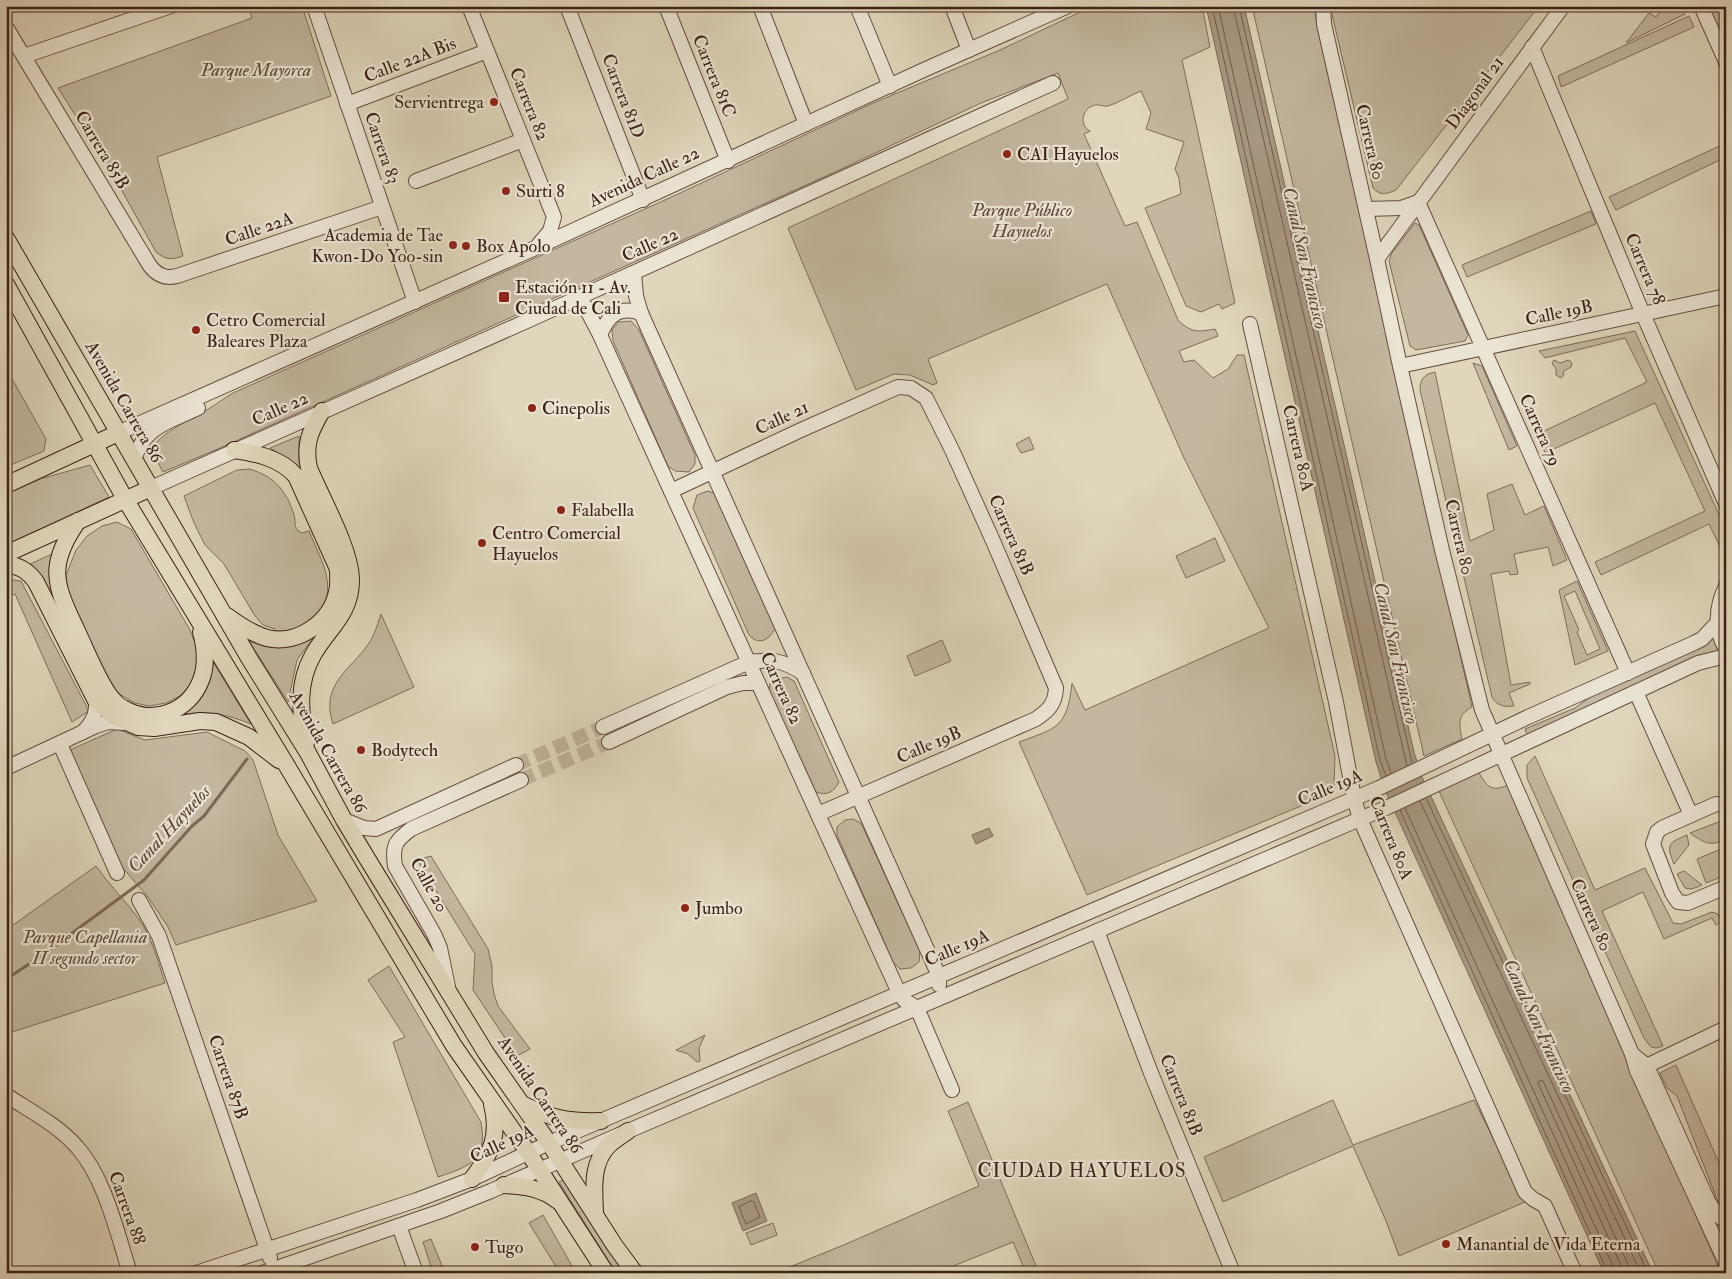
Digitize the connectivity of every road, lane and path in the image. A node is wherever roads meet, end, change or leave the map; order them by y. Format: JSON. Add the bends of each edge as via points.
{"nodes":[{"id":1,"x":172,"y":6,"type":"edge"},
{"id":2,"x":469,"y":6,"type":"edge"},
{"id":3,"x":567,"y":6,"type":"edge"},
{"id":4,"x":666,"y":6,"type":"edge"},
{"id":5,"x":760,"y":6,"type":"edge"},
{"id":6,"x":856,"y":6,"type":"edge"},
{"id":7,"x":952,"y":6,"type":"edge"},
{"id":8,"x":1068,"y":6,"type":"edge"},
{"id":9,"x":1323,"y":6,"type":"edge"},
{"id":10,"x":1562,"y":6,"type":"edge"},
{"id":11,"x":1701,"y":6,"type":"edge"},
{"id":12,"x":319,"y":8,"type":"edge"},
{"id":13,"x":1048,"y":10,"type":"edge"},
{"id":14,"x":6,"y":27,"type":"edge"},
{"id":15,"x":1532,"y":47,"type":"junction"},
{"id":16,"x":969,"y":50,"type":"junction"},
{"id":17,"x":487,"y":51,"type":"junction"},
{"id":18,"x":24,"y":56,"type":"junction"},
{"id":19,"x":1726,"y":62,"type":"edge"},
{"id":20,"x":1054,"y":83,"type":"dead end"},
{"id":21,"x":890,"y":86,"type":"junction"},
{"id":22,"x":347,"y":104,"type":"junction"},
{"id":23,"x":806,"y":124,"type":"junction"},
{"id":24,"x":523,"y":140,"type":"junction"},
{"id":25,"x":728,"y":161,"type":"junction"},
{"id":26,"x":416,"y":180,"type":"dead end"},
{"id":27,"x":643,"y":200,"type":"junction"},
{"id":28,"x":1418,"y":202,"type":"junction"},
{"id":29,"x":382,"y":207,"type":"junction"},
{"id":30,"x":1366,"y":209,"type":"junction"},
{"id":31,"x":554,"y":217,"type":"junction"},
{"id":32,"x":592,"y":223,"type":"junction"},
{"id":33,"x":6,"y":238,"type":"edge"},
{"id":34,"x":533,"y":249,"type":"junction"},
{"id":35,"x":1378,"y":259,"type":"junction"},
{"id":36,"x":634,"y":273,"type":"junction"},
{"id":37,"x":177,"y":276,"type":"joint"},
{"id":38,"x":6,"y":284,"type":"edge"},
{"id":39,"x":1726,"y":296,"type":"edge"},
{"id":40,"x":580,"y":297,"type":"junction"},
{"id":41,"x":415,"y":302,"type":"junction"},
{"id":42,"x":641,"y":313,"type":"junction"},
{"id":43,"x":1643,"y":314,"type":"junction"},
{"id":44,"x":1250,"y":324,"type":"dead end"},
{"id":45,"x":600,"y":334,"type":"junction"},
{"id":46,"x":1483,"y":348,"type":"junction"},
{"id":47,"x":1400,"y":366,"type":"junction"},
{"id":48,"x":235,"y":381,"type":"junction"},
{"id":49,"x":911,"y":388,"type":"joint"},
{"id":50,"x":322,"y":411,"type":"junction"},
{"id":51,"x":118,"y":432,"type":"junction"},
{"id":52,"x":95,"y":444,"type":"junction"},
{"id":53,"x":234,"y":450,"type":"junction"},
{"id":54,"x":134,"y":460,"type":"junction"},
{"id":55,"x":712,"y":471,"type":"junction"},
{"id":56,"x":6,"y":485,"type":"edge"},
{"id":57,"x":151,"y":488,"type":"junction"},
{"id":58,"x":671,"y":491,"type":"junction"},
{"id":59,"x":125,"y":500,"type":"junction"},
{"id":60,"x":1726,"y":504,"type":"edge"},
{"id":61,"x":78,"y":521,"type":"junction"},
{"id":62,"x":6,"y":554,"type":"edge"},
{"id":63,"x":6,"y":564,"type":"edge"},
{"id":64,"x":1726,"y":586,"type":"edge"},
{"id":65,"x":223,"y":613,"type":"junction"},
{"id":66,"x":198,"y":620,"type":"junction"},
{"id":67,"x":1717,"y":623,"type":"junction"},
{"id":68,"x":1726,"y":649,"type":"edge"},
{"id":69,"x":1726,"y":656,"type":"edge"},
{"id":70,"x":749,"y":662,"type":"junction"},
{"id":71,"x":803,"y":673,"type":"junction"},
{"id":72,"x":1628,"y":673,"type":"junction"},
{"id":73,"x":758,"y":683,"type":"junction"},
{"id":74,"x":1636,"y":692,"type":"junction"},
{"id":75,"x":96,"y":701,"type":"junction"},
{"id":76,"x":1052,"y":706,"type":"joint"},
{"id":77,"x":126,"y":723,"type":"junction"},
{"id":78,"x":602,"y":727,"type":"tunnel mouth"},
{"id":79,"x":82,"y":733,"type":"junction"},
{"id":80,"x":1491,"y":734,"type":"junction"},
{"id":81,"x":609,"y":742,"type":"tunnel mouth"},
{"id":82,"x":60,"y":744,"type":"junction"},
{"id":83,"x":308,"y":753,"type":"junction"},
{"id":84,"x":1500,"y":754,"type":"junction"},
{"id":85,"x":516,"y":765,"type":"tunnel mouth"},
{"id":86,"x":287,"y":766,"type":"junction"},
{"id":87,"x":6,"y":768,"type":"edge"},
{"id":88,"x":521,"y":780,"type":"tunnel mouth"},
{"id":89,"x":858,"y":797,"type":"junction"},
{"id":90,"x":1354,"y":798,"type":"junction"},
{"id":91,"x":1726,"y":804,"type":"edge"},
{"id":92,"x":818,"y":814,"type":"junction"},
{"id":93,"x":1691,"y":816,"type":"junction"},
{"id":94,"x":1360,"y":819,"type":"junction"},
{"id":95,"x":344,"y":820,"type":"junction"},
{"id":96,"x":117,"y":873,"type":"dead end"},
{"id":97,"x":1725,"y":890,"type":"edge"},
{"id":98,"x":138,"y":900,"type":"dead end"},
{"id":99,"x":1097,"y":931,"type":"junction"},
{"id":100,"x":939,"y":976,"type":"junction"},
{"id":101,"x":449,"y":992,"type":"junction"},
{"id":102,"x":899,"y":993,"type":"junction"},
{"id":103,"x":932,"y":1001,"type":"junction"},
{"id":104,"x":917,"y":1008,"type":"junction"},
{"id":105,"x":1726,"y":1028,"type":"edge"},
{"id":106,"x":1642,"y":1068,"type":"junction"},
{"id":107,"x":952,"y":1090,"type":"dead end"},
{"id":108,"x":6,"y":1095,"type":"edge"},
{"id":109,"x":492,"y":1102,"type":"junction"},
{"id":110,"x":522,"y":1104,"type":"junction"},
{"id":111,"x":601,"y":1121,"type":"junction"},
{"id":112,"x":628,"y":1131,"type":"junction"},
{"id":113,"x":550,"y":1143,"type":"junction"},
{"id":114,"x":528,"y":1152,"type":"junction"},
{"id":115,"x":560,"y":1160,"type":"junction"},
{"id":116,"x":539,"y":1169,"type":"junction"},
{"id":117,"x":472,"y":1179,"type":"junction"},
{"id":118,"x":504,"y":1186,"type":"junction"},
{"id":119,"x":561,"y":1203,"type":"junction"},
{"id":120,"x":595,"y":1214,"type":"junction"},
{"id":121,"x":1726,"y":1221,"type":"edge"},
{"id":122,"x":399,"y":1226,"type":"junction"},
{"id":123,"x":267,"y":1250,"type":"junction"},
{"id":124,"x":1726,"y":1263,"type":"edge"},
{"id":125,"x":268,"y":1271,"type":"edge"},
{"id":126,"x":130,"y":1273,"type":"edge"},
{"id":127,"x":196,"y":1273,"type":"edge"},
{"id":128,"x":416,"y":1273,"type":"edge"},
{"id":129,"x":606,"y":1273,"type":"edge"},
{"id":130,"x":635,"y":1273,"type":"edge"},
{"id":131,"x":1233,"y":1273,"type":"edge"},
{"id":132,"x":1575,"y":1273,"type":"edge"}],
"edges":[{"from":1,"to":18,"type":"street"},
{"from":2,"to":17,"type":"street","name":"Carrera 82"},
{"from":3,"to":27,"type":"street","name":"Carrera 81D"},
{"from":4,"to":25,"type":"street","name":"Carrera 81C"},
{"from":5,"to":23,"type":"street"},
{"from":6,"to":21,"type":"street"},
{"from":7,"to":16,"type":"street"},
{"from":8,"to":13,"type":"street","name":"Avenida Calle 22"},
{"from":9,"to":30,"type":"street","name":"Carrera 80","via":[[1324,24]]},
{"from":10,"to":15,"type":"street","name":"Diagonal 21"},
{"from":11,"to":19,"type":"street"},
{"from":12,"to":22,"type":"street","name":"Carrera 83"},
{"from":13,"to":16,"type":"street","name":"Avenida Calle 22"},
{"from":14,"to":18,"type":"street","name":"Carrera 85B"},
{"from":15,"to":28,"type":"street","name":"Diagonal 21"},
{"from":15,"to":43,"type":"street","name":"Carrera 78"},
{"from":16,"to":21,"type":"street","name":"Avenida Calle 22"},
{"from":17,"to":22,"type":"street","name":"Calle 22A Bis"},
{"from":17,"to":24,"type":"street","name":"Carrera 82"},
{"from":18,"to":37,"type":"street","name":"Carrera 85B","via":[[150,266],[164,277]]},
{"from":20,"to":36,"type":"street","name":"Calle 22"},
{"from":21,"to":23,"type":"street","name":"Avenida Calle 22"},
{"from":22,"to":29,"type":"street","name":"Carrera 83"},
{"from":23,"to":25,"type":"street","name":"Avenida Calle 22"},
{"from":24,"to":26,"type":"street"},
{"from":24,"to":31,"type":"street","name":"Carrera 82"},
{"from":25,"to":27,"type":"street","name":"Avenida Calle 22"},
{"from":27,"to":32,"type":"street","name":"Avenida Calle 22"},
{"from":28,"to":30,"type":"street","via":[[1401,208]]},
{"from":28,"to":35,"type":"street"},
{"from":28,"to":46,"type":"street","name":"Carrera 79"},
{"from":29,"to":37,"type":"street","name":"Calle 22A"},
{"from":29,"to":41,"type":"street","name":"Carrera 83"},
{"from":30,"to":35,"type":"street","name":"Carrera 80"},
{"from":31,"to":32,"type":"street","via":[[569,224]]},
{"from":31,"to":34,"type":"street","via":[[547,237]]},
{"from":32,"to":34,"type":"street","name":"Avenida Calle 22"},
{"from":33,"to":51,"type":"main road","name":"Avenida Carrera 86"},
{"from":34,"to":41,"type":"street","name":"Avenida Calle 22"},
{"from":35,"to":47,"type":"street","name":"Carrera 80"},
{"from":36,"to":40,"type":"street","name":"Calle 22"},
{"from":36,"to":42,"type":"street","name":"Carrera 82"},
{"from":38,"to":52,"type":"main road"},
{"from":39,"to":43,"type":"street","name":"Calle 19B"},
{"from":40,"to":45,"type":"street","name":"Carrera 82"},
{"from":40,"to":50,"type":"street","name":"Calle 22"},
{"from":41,"to":48,"type":"street","name":"Avenida Calle 22"},
{"from":42,"to":45,"type":"street","via":[[626,310],[614,314]]},
{"from":42,"to":55,"type":"street","name":"Carrera 82"},
{"from":43,"to":46,"type":"street","name":"Calle 19B"},
{"from":43,"to":60,"type":"street","name":"Carrera 78"},
{"from":44,"to":90,"type":"street","name":"Carrera 80A","via":[[1336,702]]},
{"from":45,"to":58,"type":"street","name":"Carrera 82"},
{"from":46,"to":47,"type":"street","name":"Calle 19B"},
{"from":46,"to":72,"type":"street","name":"Carrera 79"},
{"from":47,"to":80,"type":"street","name":"Carrera 80","via":[[1479,700]]},
{"from":48,"to":51,"type":"street","name":"Avenida Calle 22"},
{"from":48,"to":54,"type":"street","name":"Avenida Calle 22","via":[[199,407],[156,428],[142,441]]},
{"from":49,"to":55,"type":"street","name":"Calle 21","via":[[898,387]]},
{"from":49,"to":76,"type":"street","name":"Carrera 81B","via":[[926,398],[993,541],[1056,688]]},
{"from":50,"to":53,"type":"street","name":"Calle 22"},
{"from":50,"to":83,"type":"main road","via":[[309,436],[306,456],[340,539],[351,578],[343,613],[306,669],[300,700]]},
{"from":51,"to":52,"type":"main road","name":"Avenida Calle 22"},
{"from":51,"to":54,"type":"main road","name":"Avenida Carrera 86"},
{"from":52,"to":56,"type":"main road","name":"Avenida Calle 22"},
{"from":52,"to":59,"type":"main road"},
{"from":53,"to":57,"type":"street","name":"Calle 22"},
{"from":53,"to":65,"type":"main road","via":[[259,454],[286,466],[296,476],[338,569],[338,580],[331,607],[320,623],[295,637],[266,638]]},
{"from":54,"to":57,"type":"main road","name":"Avenida Carrera 86"},
{"from":55,"to":58,"type":"street","name":"Calle 21"},
{"from":55,"to":71,"type":"street","name":"Carrera 82"},
{"from":57,"to":59,"type":"main road"},
{"from":57,"to":65,"type":"main road","name":"Avenida Carrera 86"},
{"from":58,"to":70,"type":"street","name":"Carrera 82"},
{"from":59,"to":61,"type":"main road"},
{"from":59,"to":66,"type":"main road"},
{"from":61,"to":62,"type":"main road"},
{"from":61,"to":66,"type":"main road","via":[[63,547],[58,563],[58,581],[92,664],[110,696],[122,708],[135,714],[157,716],[188,702],[204,667]]},
{"from":63,"to":75,"type":"main road","via":[[21,567],[36,582]]},
{"from":64,"to":67,"type":"street","via":[[1718,605]]},
{"from":65,"to":83,"type":"main road","name":"Avenida Carrera 86"},
{"from":66,"to":86,"type":"main road"},
{"from":67,"to":68,"type":"street"},
{"from":67,"to":72,"type":"street","name":"Calle 19A","via":[[1702,639]]},
{"from":69,"to":74,"type":"street","via":[[1698,664]]},
{"from":70,"to":71,"type":"street","via":[[778,661]]},
{"from":70,"to":73,"type":"street","name":"Carrera 82"},
{"from":70,"to":78,"type":"street"},
{"from":71,"to":89,"type":"street","name":"Carrera 82"},
{"from":72,"to":80,"type":"street","name":"Calle 19A"},
{"from":73,"to":81,"type":"street","via":[[727,687]]},
{"from":73,"to":92,"type":"street","name":"Carrera 82"},
{"from":74,"to":84,"type":"street"},
{"from":74,"to":93,"type":"street"},
{"from":75,"to":77,"type":"main road"},
{"from":75,"to":79,"type":"street","via":[[94,718]]},
{"from":76,"to":89,"type":"street","name":"Calle 19B","via":[[1036,719]]},
{"from":77,"to":79,"type":"street","via":[[108,722]]},
{"from":77,"to":86,"type":"main road","via":[[154,728],[200,721],[216,722],[249,737]]},
{"from":79,"to":82,"type":"street"},
{"from":80,"to":84,"type":"street","name":"Carrera 80"},
{"from":80,"to":90,"type":"street","name":"Calle 19A"},
{"from":82,"to":87,"type":"street"},
{"from":82,"to":96,"type":"street"},
{"from":83,"to":95,"type":"main road","name":"Avenida Carrera 86"},
{"from":84,"to":94,"type":"street"},
{"from":84,"to":106,"type":"street","name":"Carrera 80","via":[[1632,1054]]},
{"from":85,"to":95,"type":"street","via":[[376,829]]},
{"from":86,"to":109,"type":"main road","via":[[440,1024]]},
{"from":88,"to":101,"type":"street","name":"Calle 20","via":[[411,829],[395,845],[395,866],[440,948]]},
{"from":89,"to":92,"type":"street","name":"Calle 19B"},
{"from":89,"to":100,"type":"street","name":"Carrera 82"},
{"from":90,"to":94,"type":"street","name":"Carrera 80A"},
{"from":90,"to":100,"type":"street","name":"Calle 19A"},
{"from":91,"to":93,"type":"street","via":[[1716,804]]},
{"from":92,"to":102,"type":"street","name":"Carrera 82"},
{"from":93,"to":97,"type":"street","via":[[1662,828],[1652,844],[1672,893],[1678,902],[1688,903]]},
{"from":94,"to":99,"type":"street"},
{"from":94,"to":132,"type":"street","name":"Carrera 80A","via":[[1525,1192],[1545,1206]]},
{"from":95,"to":101,"type":"main road","name":"Avenida Carrera 86"},
{"from":98,"to":123,"type":"street","name":"Carrera 87B","via":[[159,936]]},
{"from":99,"to":103,"type":"street"},
{"from":99,"to":131,"type":"street","name":"Carrera 81B"},
{"from":100,"to":102,"type":"street","name":"Calle 19A"},
{"from":100,"to":103,"type":"street","via":[[939,989]]},
{"from":101,"to":110,"type":"main road","name":"Avenida Carrera 86"},
{"from":102,"to":104,"type":"street","name":"Carrera 82"},
{"from":102,"to":111,"type":"street","name":"Calle 19A"},
{"from":103,"to":104,"type":"street"},
{"from":104,"to":107,"type":"street","name":"Carrera 82"},
{"from":104,"to":112,"type":"street"},
{"from":105,"to":106,"type":"street"},
{"from":106,"to":121,"type":"street","name":"Carrera 80","via":[[1708,1202]]},
{"from":106,"to":124,"type":"street","name":"Carrera 80"},
{"from":108,"to":126,"type":"street","name":"Carrera 88","via":[[56,1129],[86,1158],[100,1184]]},
{"from":109,"to":114,"type":"main road"},
{"from":109,"to":117,"type":"main road","via":[[495,1122],[491,1150]]},
{"from":110,"to":111,"type":"main road","via":[[550,1117]]},
{"from":110,"to":113,"type":"main road","name":"Avenida Carrera 86"},
{"from":111,"to":113,"type":"street","name":"Calle 19A"},
{"from":112,"to":115,"type":"street"},
{"from":112,"to":120,"type":"main road","via":[[609,1145],[599,1160],[594,1178]]},
{"from":113,"to":114,"type":"street","name":"Calle 19A"},
{"from":113,"to":115,"type":"main road","name":"Avenida Carrera 86"},
{"from":114,"to":116,"type":"main road"},
{"from":114,"to":117,"type":"street","name":"Calle 19A"},
{"from":115,"to":116,"type":"street"},
{"from":115,"to":120,"type":"main road","name":"Avenida Carrera 86"},
{"from":116,"to":118,"type":"street"},
{"from":116,"to":119,"type":"main road"},
{"from":117,"to":123,"type":"street","name":"Calle 19A"},
{"from":118,"to":119,"type":"main road","via":[[534,1188]]},
{"from":118,"to":122,"type":"street"},
{"from":119,"to":129,"type":"main road"},
{"from":120,"to":130,"type":"main road","name":"Avenida Carrera 86"},
{"from":122,"to":125,"type":"street"},
{"from":122,"to":128,"type":"street"},
{"from":123,"to":125,"type":"street","name":"Carrera 87B"},
{"from":123,"to":127,"type":"street","name":"Calle 19A"}]}
